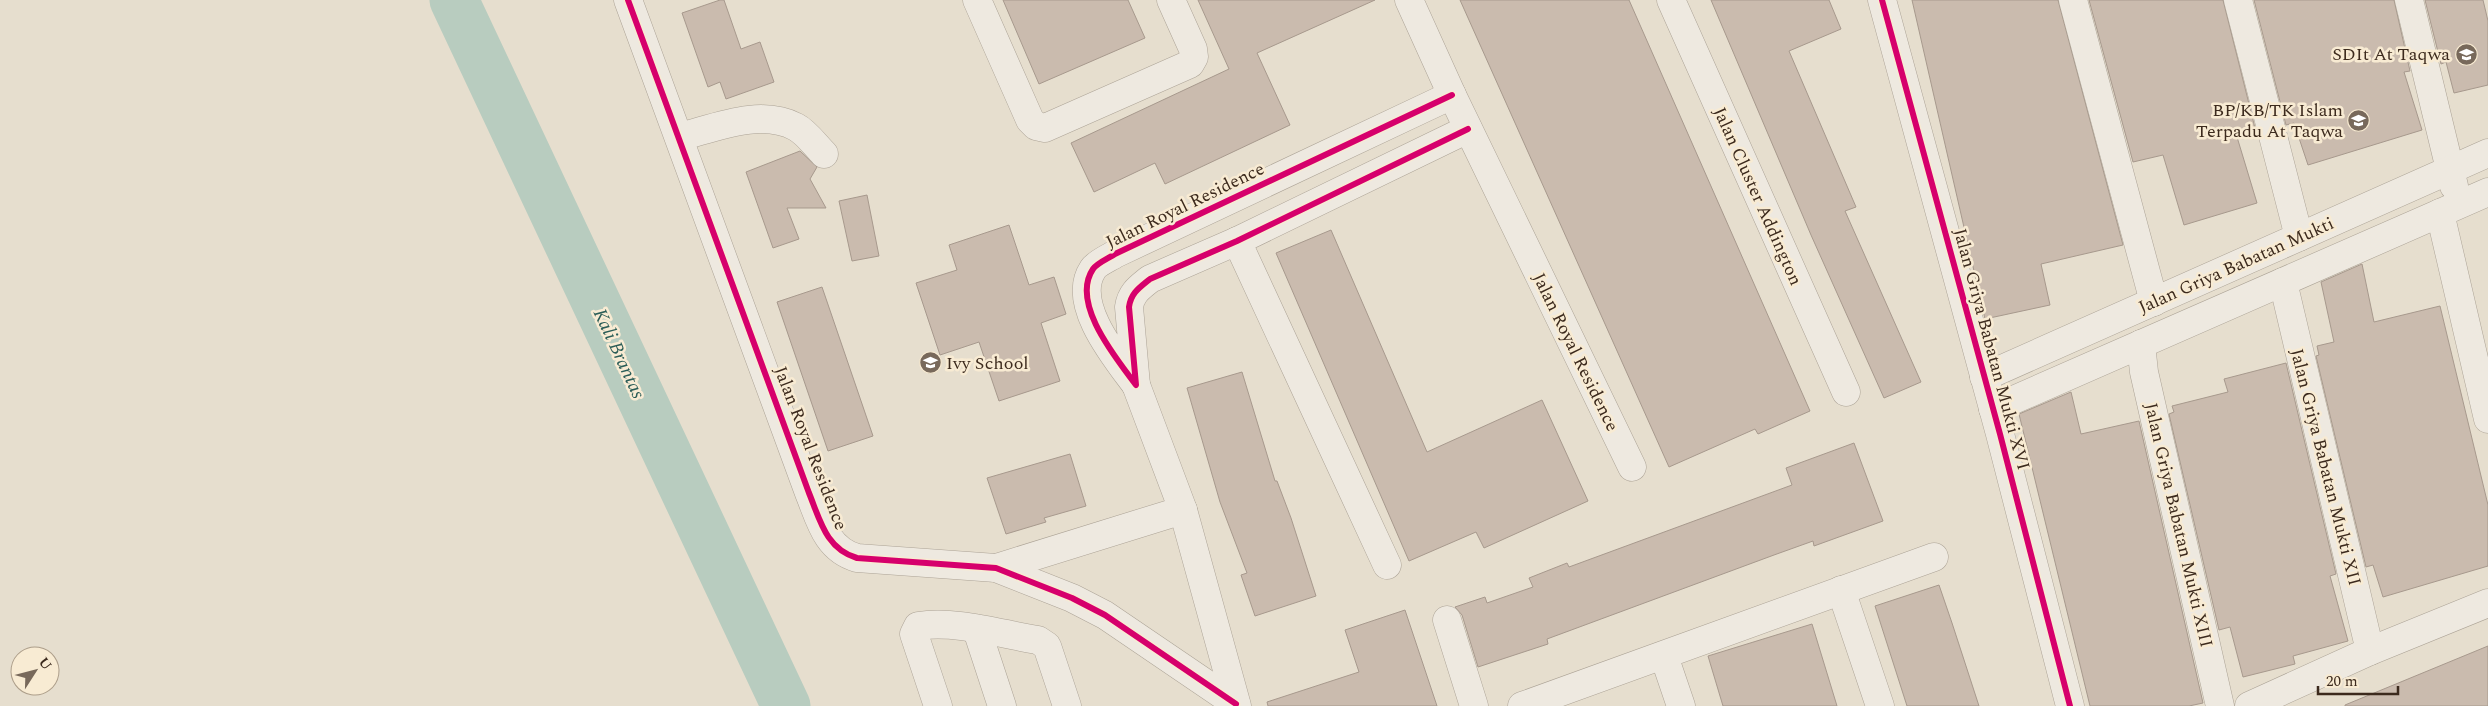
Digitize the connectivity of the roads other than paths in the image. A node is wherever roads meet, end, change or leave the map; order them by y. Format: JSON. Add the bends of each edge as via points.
{"nodes":[{"id":1,"x":628,"y":0,"type":"edge"},
{"id":2,"x":977,"y":0,"type":"edge"},
{"id":3,"x":1171,"y":0,"type":"edge"},
{"id":4,"x":1409,"y":0,"type":"edge"},
{"id":5,"x":1671,"y":0,"type":"edge"},
{"id":6,"x":1882,"y":0,"type":"edge"},
{"id":7,"x":2073,"y":0,"type":"edge"},
{"id":8,"x":2238,"y":0,"type":"edge"},
{"id":9,"x":2410,"y":0,"type":"edge"},
{"id":10,"x":1452,"y":95,"type":"junction"},
{"id":11,"x":1468,"y":129,"type":"junction"},
{"id":12,"x":679,"y":137,"type":"junction"},
{"id":13,"x":2488,"y":153,"type":"edge"},
{"id":14,"x":824,"y":154,"type":"dead end"},
{"id":15,"x":2451,"y":169,"type":"junction"},
{"id":16,"x":2488,"y":192,"type":"edge"},
{"id":17,"x":2448,"y":209,"type":"junction"},
{"id":18,"x":2299,"y":237,"type":"junction"},
{"id":19,"x":1237,"y":241,"type":"junction"},
{"id":20,"x":2283,"y":282,"type":"junction"},
{"id":21,"x":2154,"y":302,"type":"junction"},
{"id":22,"x":2142,"y":344,"type":"junction"},
{"id":23,"x":1984,"y":377,"type":"junction"},
{"id":24,"x":1138,"y":391,"type":"junction"},
{"id":25,"x":1846,"y":392,"type":"dead end"},
{"id":26,"x":1993,"y":410,"type":"junction"},
{"id":27,"x":2488,"y":419,"type":"edge"},
{"id":28,"x":1632,"y":467,"type":"dead end"},
{"id":29,"x":1183,"y":510,"type":"junction"},
{"id":30,"x":1934,"y":557,"type":"dead end"},
{"id":31,"x":1387,"y":564,"type":"dead end"},
{"id":32,"x":996,"y":568,"type":"junction"},
{"id":33,"x":1841,"y":590,"type":"junction"},
{"id":34,"x":2488,"y":603,"type":"edge"},
{"id":35,"x":1446,"y":620,"type":"dead end"},
{"id":36,"x":977,"y":630,"type":"junction"},
{"id":37,"x":2370,"y":651,"type":"junction"},
{"id":38,"x":1664,"y":656,"type":"junction"},
{"id":39,"x":1236,"y":705,"type":"edge"},
{"id":40,"x":938,"y":706,"type":"edge"},
{"id":41,"x":1002,"y":706,"type":"edge"},
{"id":42,"x":1067,"y":706,"type":"edge"},
{"id":43,"x":1474,"y":706,"type":"edge"},
{"id":44,"x":1522,"y":706,"type":"edge"},
{"id":45,"x":1680,"y":706,"type":"edge"},
{"id":46,"x":1880,"y":706,"type":"edge"},
{"id":47,"x":2070,"y":706,"type":"edge"},
{"id":48,"x":2220,"y":706,"type":"edge"},
{"id":49,"x":2249,"y":706,"type":"edge"}],
"edges":[{"from":1,"to":12,"type":"street","name":"Jalan Royal Residence"},
{"from":2,"to":3,"type":"street","via":[[1030,120],[1045,128],[1190,64],[1194,57],[1193,49]]},
{"from":4,"to":10,"type":"street","name":"Jalan Royal Residence"},
{"from":5,"to":25,"type":"street","name":"Jalan Cluster Addington"},
{"from":6,"to":23,"type":"street","name":"Jalan Griya Babatan Mukti XVI"},
{"from":7,"to":21,"type":"street"},
{"from":8,"to":18,"type":"street"},
{"from":9,"to":15,"type":"street"},
{"from":10,"to":11,"type":"street","name":"Jalan Royal Residence"},
{"from":10,"to":24,"type":"street","name":"Jalan Royal Residence","via":[[1115,254],[1093,269],[1086,288],[1088,308]]},
{"from":11,"to":19,"type":"street","name":"Jalan Royal Residence"},
{"from":11,"to":28,"type":"street","name":"Jalan Royal Residence"},
{"from":12,"to":14,"type":"street","via":[[739,121],[772,119],[797,127]]},
{"from":12,"to":32,"type":"street","name":"Jalan Royal Residence","via":[[828,537],[843,554],[856,558]]},
{"from":13,"to":15,"type":"street","name":"Jalan Griya Babatan Mukti"},
{"from":15,"to":17,"type":"street"},
{"from":15,"to":18,"type":"street","name":"Jalan Griya Babatan Mukti"},
{"from":16,"to":17,"type":"street","name":"Jalan Griya Babatan Mukti"},
{"from":17,"to":20,"type":"street","name":"Jalan Griya Babatan Mukti"},
{"from":17,"to":27,"type":"street"},
{"from":18,"to":21,"type":"street","name":"Jalan Griya Babatan Mukti"},
{"from":19,"to":24,"type":"street","name":"Jalan Royal Residence","via":[[1150,280],[1130,297]]},
{"from":19,"to":31,"type":"street"},
{"from":20,"to":22,"type":"street","name":"Jalan Griya Babatan Mukti"},
{"from":20,"to":37,"type":"street","name":"Jalan Griya Babatan Mukti XII"},
{"from":21,"to":23,"type":"street","name":"Jalan Griya Babatan Mukti"},
{"from":22,"to":26,"type":"street","name":"Jalan Griya Babatan Mukti"},
{"from":22,"to":48,"type":"street","name":"Jalan Griya Babatan Mukti XIII","via":[[2144,372]]},
{"from":23,"to":26,"type":"street","name":"Jalan Griya Babatan Mukti XVI"},
{"from":24,"to":29,"type":"street","name":"Jalan Royal Residence"},
{"from":26,"to":47,"type":"street","name":"Jalan Griya Babatan Mukti XVI"},
{"from":29,"to":32,"type":"street","name":"Jalan Royal Residence"},
{"from":29,"to":39,"type":"street","name":"Jalan Royal Residence"},
{"from":30,"to":33,"type":"street"},
{"from":32,"to":39,"type":"street","name":"Jalan Royal Residence","via":[[1072,598],[1105,615]]},
{"from":33,"to":38,"type":"street"},
{"from":33,"to":46,"type":"street"},
{"from":34,"to":37,"type":"street"},
{"from":35,"to":43,"type":"street"},
{"from":36,"to":40,"type":"street","via":[[930,624],[918,626],[914,634]]},
{"from":36,"to":41,"type":"street"},
{"from":36,"to":42,"type":"street","via":[[1038,640],[1047,646]]},
{"from":37,"to":49,"type":"street"},
{"from":38,"to":44,"type":"street"},
{"from":38,"to":45,"type":"street"}]}
